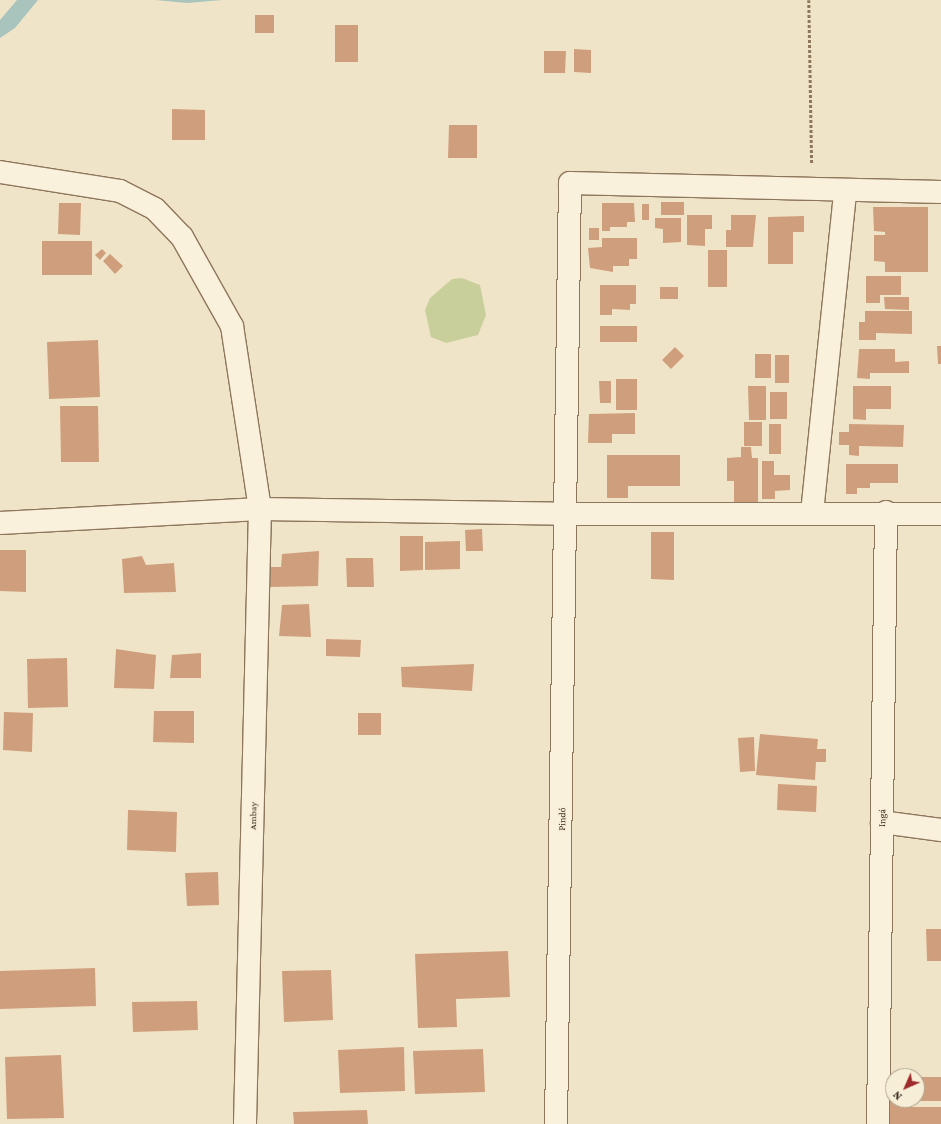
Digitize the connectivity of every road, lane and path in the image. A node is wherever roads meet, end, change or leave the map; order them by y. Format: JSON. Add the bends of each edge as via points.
{"nodes":[{"id":1,"x":809,"y":0,"type":"edge"},
{"id":2,"x":0,"y":172,"type":"edge"},
{"id":3,"x":811,"y":189,"type":"junction"},
{"id":4,"x":845,"y":191,"type":"junction"},
{"id":5,"x":941,"y":192,"type":"edge"},
{"id":6,"x":260,"y":508,"type":"junction"},
{"id":7,"x":886,"y":512,"type":"junction"},
{"id":8,"x":812,"y":513,"type":"junction"},
{"id":9,"x":567,"y":514,"type":"junction"},
{"id":10,"x":941,"y":514,"type":"edge"},
{"id":11,"x":0,"y":523,"type":"edge"},
{"id":12,"x":882,"y":822,"type":"junction"},
{"id":13,"x":941,"y":830,"type":"edge"},
{"id":14,"x":245,"y":1124,"type":"edge"},
{"id":15,"x":556,"y":1124,"type":"edge"},
{"id":16,"x":878,"y":1124,"type":"edge"}],
"edges":[{"from":1,"to":3,"type":"path"},
{"from":2,"to":6,"type":"street","name":"Ambay","via":[[120,191],[155,209],[182,237],[232,326]]},
{"from":3,"to":4,"type":"street"},
{"from":3,"to":9,"type":"street","name":"Pindó","via":[[570,183]]},
{"from":4,"to":5,"type":"street"},
{"from":4,"to":8,"type":"street"},
{"from":6,"to":9,"type":"street"},
{"from":6,"to":11,"type":"street"},
{"from":6,"to":14,"type":"street","name":"Ambay"},
{"from":7,"to":8,"type":"street"},
{"from":7,"to":10,"type":"street"},
{"from":7,"to":12,"type":"street","name":"Ingá"},
{"from":8,"to":9,"type":"street"},
{"from":9,"to":15,"type":"street","name":"Pindó"},
{"from":12,"to":13,"type":"street"},
{"from":12,"to":16,"type":"street","name":"Ingá"}]}
